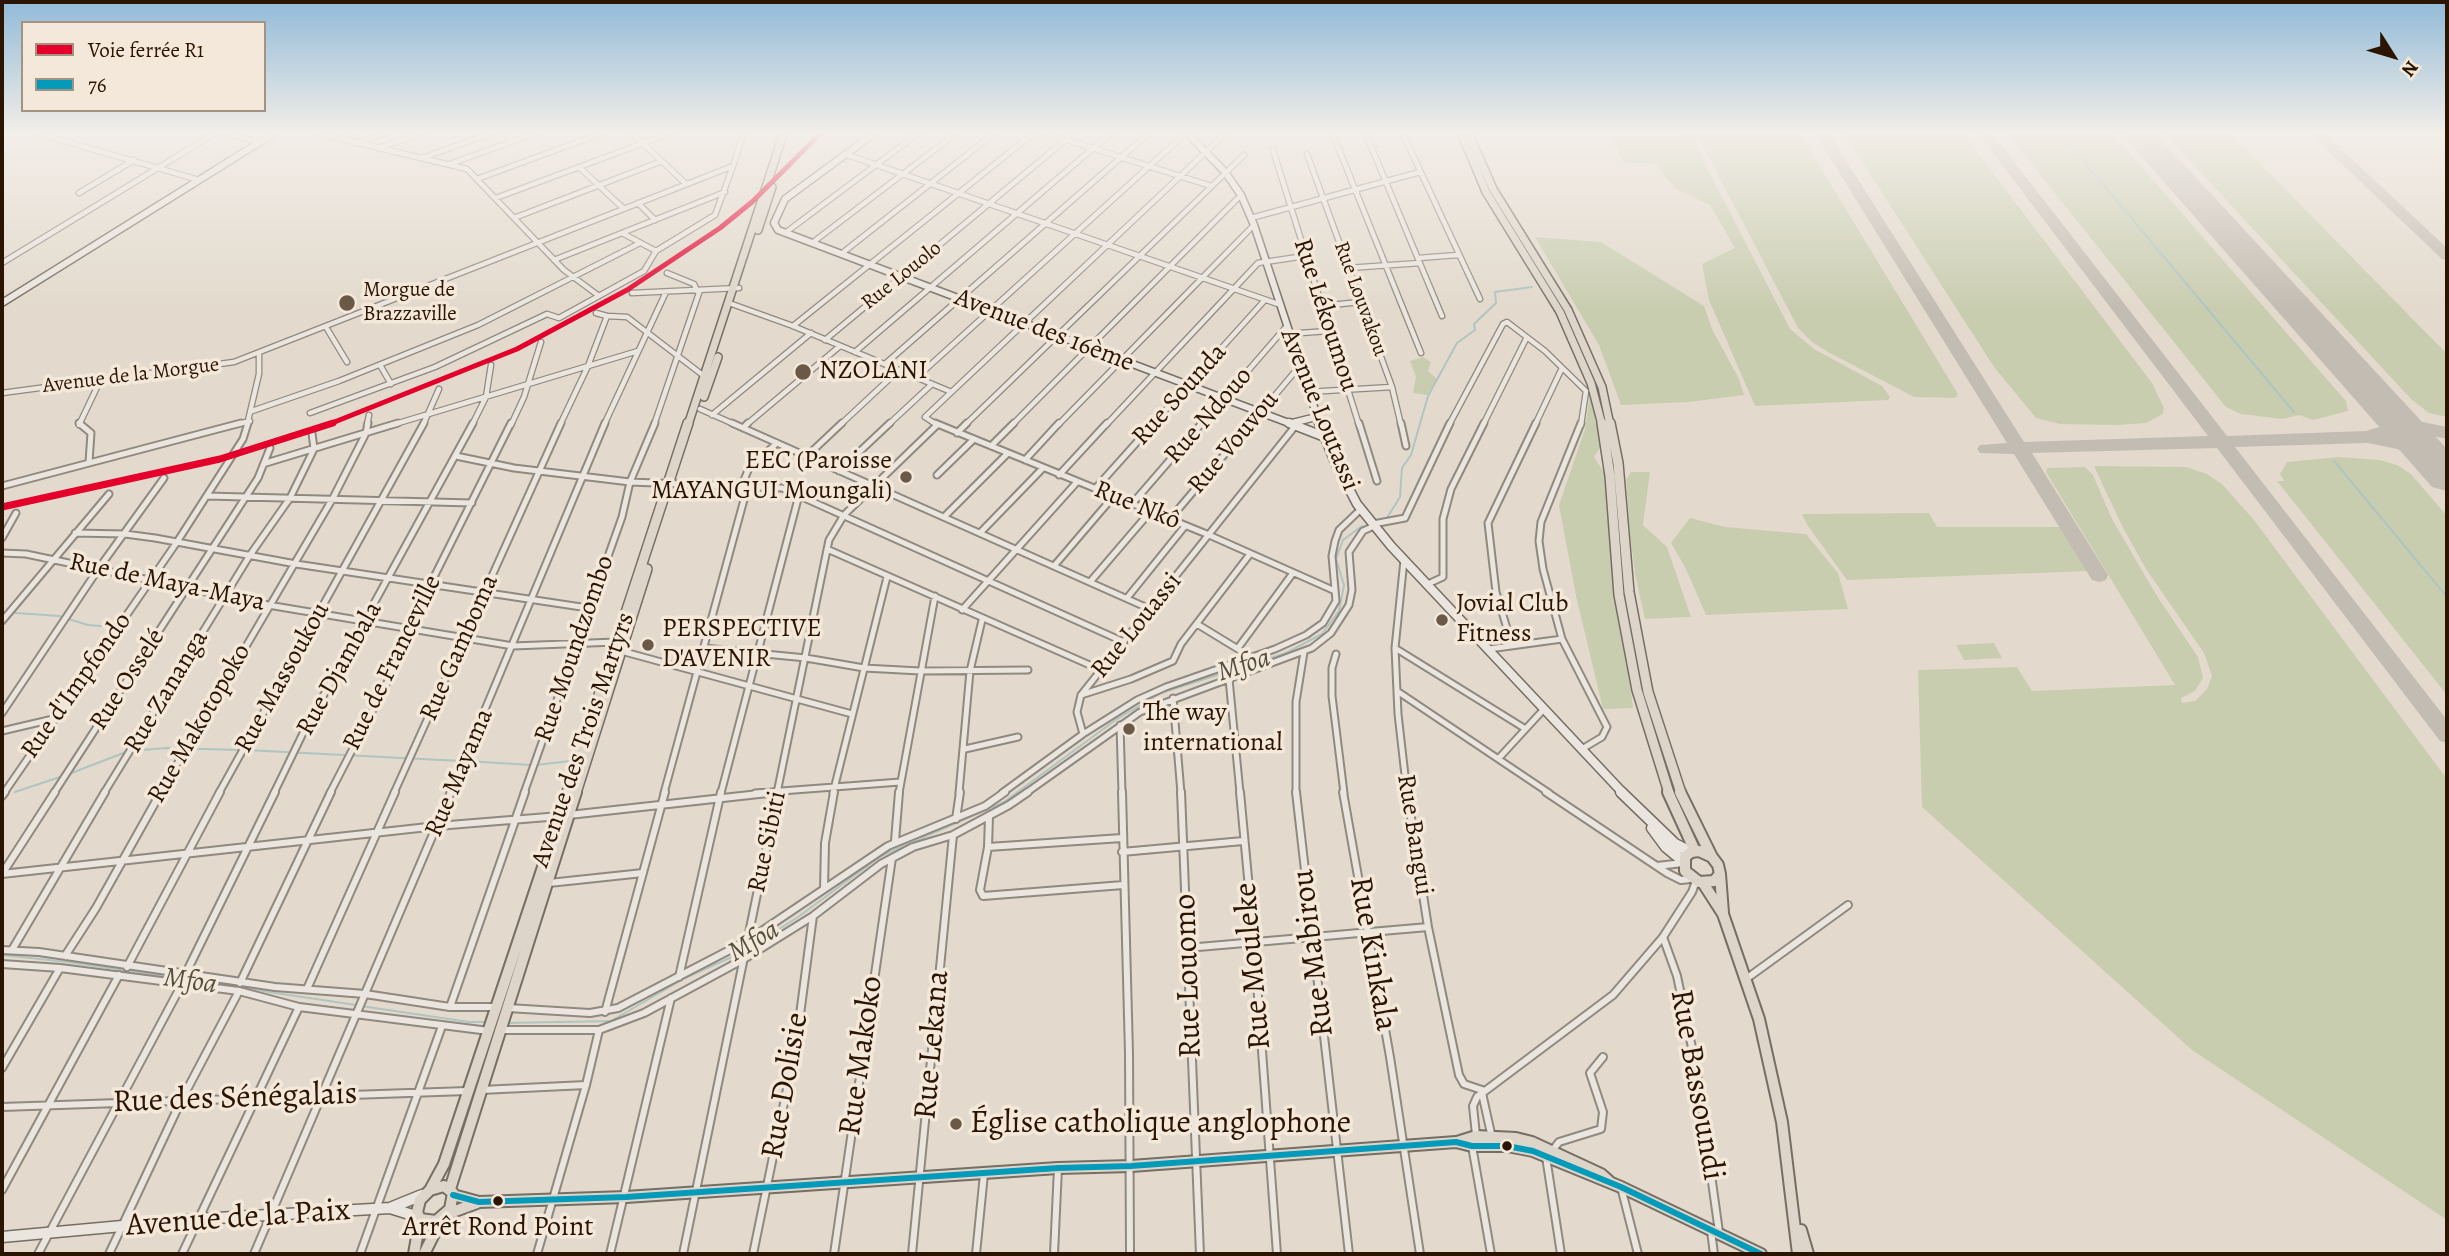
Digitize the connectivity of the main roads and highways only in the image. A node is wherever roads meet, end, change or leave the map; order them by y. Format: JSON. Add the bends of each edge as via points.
{"nodes":[{"id":1,"x":183,"y":191,"type":"edge"},
{"id":2,"x":767,"y":191,"type":"edge"},
{"id":3,"x":769,"y":191,"type":"edge"},
{"id":4,"x":795,"y":191,"type":"edge"},
{"id":5,"x":1238,"y":191,"type":"edge"},
{"id":6,"x":1485,"y":191,"type":"edge"},
{"id":7,"x":1495,"y":191,"type":"edge"},
{"id":8,"x":765,"y":200,"type":"junction"},
{"id":9,"x":2,"y":303,"type":"edge"},
{"id":10,"x":732,"y":303,"type":"junction"},
{"id":11,"x":1316,"y":417,"type":"junction"},
{"id":12,"x":1294,"y":424,"type":"junction"},
{"id":13,"x":1325,"y":437,"type":"junction"},
{"id":14,"x":1608,"y":462,"type":"junction"},
{"id":15,"x":1618,"y":463,"type":"junction"},
{"id":16,"x":672,"y":483,"type":"junction"},
{"id":17,"x":619,"y":646,"type":"junction"},
{"id":18,"x":1688,"y":857,"type":"junction"},
{"id":19,"x":1712,"y":857,"type":"junction"},
{"id":20,"x":1720,"y":874,"type":"junction"},
{"id":21,"x":1696,"y":881,"type":"junction"},
{"id":22,"x":1723,"y":914,"type":"junction"},
{"id":23,"x":499,"y":1018,"type":"junction"},
{"id":24,"x":475,"y":1091,"type":"junction"},
{"id":25,"x":428,"y":1192,"type":"junction"},
{"id":26,"x":451,"y":1192,"type":"junction"},
{"id":27,"x":479,"y":1202,"type":"junction"},
{"id":28,"x":390,"y":1208,"type":"junction"},
{"id":29,"x":1794,"y":1209,"type":"junction"},
{"id":30,"x":444,"y":1216,"type":"junction"},
{"id":31,"x":420,"y":1218,"type":"junction"},
{"id":32,"x":2,"y":1237,"type":"edge"},
{"id":33,"x":1756,"y":1253,"type":"edge"},
{"id":34,"x":414,"y":1254,"type":"edge"},
{"id":35,"x":424,"y":1254,"type":"edge"},
{"id":36,"x":1798,"y":1254,"type":"edge"},
{"id":37,"x":1808,"y":1254,"type":"edge"}],
"edges":[{"from":1,"to":9,"type":"main road"},
{"from":2,"to":8,"type":"main road"},
{"from":3,"to":8,"type":"main road"},
{"from":4,"to":12,"type":"main road","name":"Avenue des 16ème","via":[[776,216],[775,226],[785,233]]},
{"from":5,"to":11,"type":"main road","name":"Avenue Loutassi"},
{"from":6,"to":14,"type":"main road","via":[[1560,312],[1580,356],[1600,413]]},
{"from":7,"to":15,"type":"main road","via":[[1585,344],[1606,400]]},
{"from":8,"to":10,"type":"main road","name":"Avenue des Trois Martyrs"},
{"from":10,"to":16,"type":"main road","name":"Avenue des Trois Martyrs"},
{"from":10,"to":16,"type":"main road","name":"Avenue des Trois Martyrs"},
{"from":11,"to":12,"type":"main road"},
{"from":11,"to":13,"type":"main road","name":"Avenue Loutassi"},
{"from":12,"to":13,"type":"main road","name":"Avenue des 16ème"},
{"from":13,"to":18,"type":"main road","name":"Avenue Loutassi","via":[[1349,492],[1374,525],[1643,814],[1666,847]]},
{"from":14,"to":15,"type":"main road"},
{"from":14,"to":18,"type":"main road","via":[[1619,594],[1637,690]]},
{"from":15,"to":19,"type":"main road","via":[[1629,592],[1648,692],[1676,784]]},
{"from":16,"to":17,"type":"main road","name":"Avenue des Trois Martyrs"},
{"from":17,"to":23,"type":"main road","name":"Avenue des Trois Martyrs","via":[[570,815]]},
{"from":17,"to":23,"type":"main road","name":"Avenue des Trois Martyrs","via":[[558,817]]},
{"from":18,"to":19,"type":"main road"},
{"from":18,"to":21,"type":"main road","via":[[1685,872]]},
{"from":19,"to":20,"type":"main road"},
{"from":20,"to":21,"type":"main road","via":[[1714,881]]},
{"from":20,"to":22,"type":"main road"},
{"from":21,"to":22,"type":"main road"},
{"from":22,"to":29,"type":"main road","via":[[1759,1019],[1777,1094]]},
{"from":23,"to":24,"type":"main road","name":"Avenue des Trois Martyrs"},
{"from":24,"to":25,"type":"main road","name":"Avenue des Trois Martyrs"},
{"from":24,"to":26,"type":"main road","name":"Avenue des Trois Martyrs"},
{"from":25,"to":26,"type":"main road","via":[[438,1187]]},
{"from":25,"to":28,"type":"main road","name":"Avenue de la Paix"},
{"from":25,"to":31,"type":"main road","via":[[417,1206]]},
{"from":26,"to":27,"type":"main road"},
{"from":26,"to":30,"type":"main road","via":[[453,1203]]},
{"from":27,"to":30,"type":"main road"},
{"from":27,"to":33,"type":"main road","via":[[1131,1167],[1492,1140],[1549,1154]]},
{"from":28,"to":31,"type":"main road","name":"Avenue de la Paix"},
{"from":28,"to":32,"type":"main road","name":"Avenue de la Paix"},
{"from":29,"to":36,"type":"main road"},
{"from":29,"to":37,"type":"main road"},
{"from":30,"to":31,"type":"main road","via":[[430,1222]]},
{"from":30,"to":35,"type":"main road"},
{"from":31,"to":34,"type":"main road"}]}
